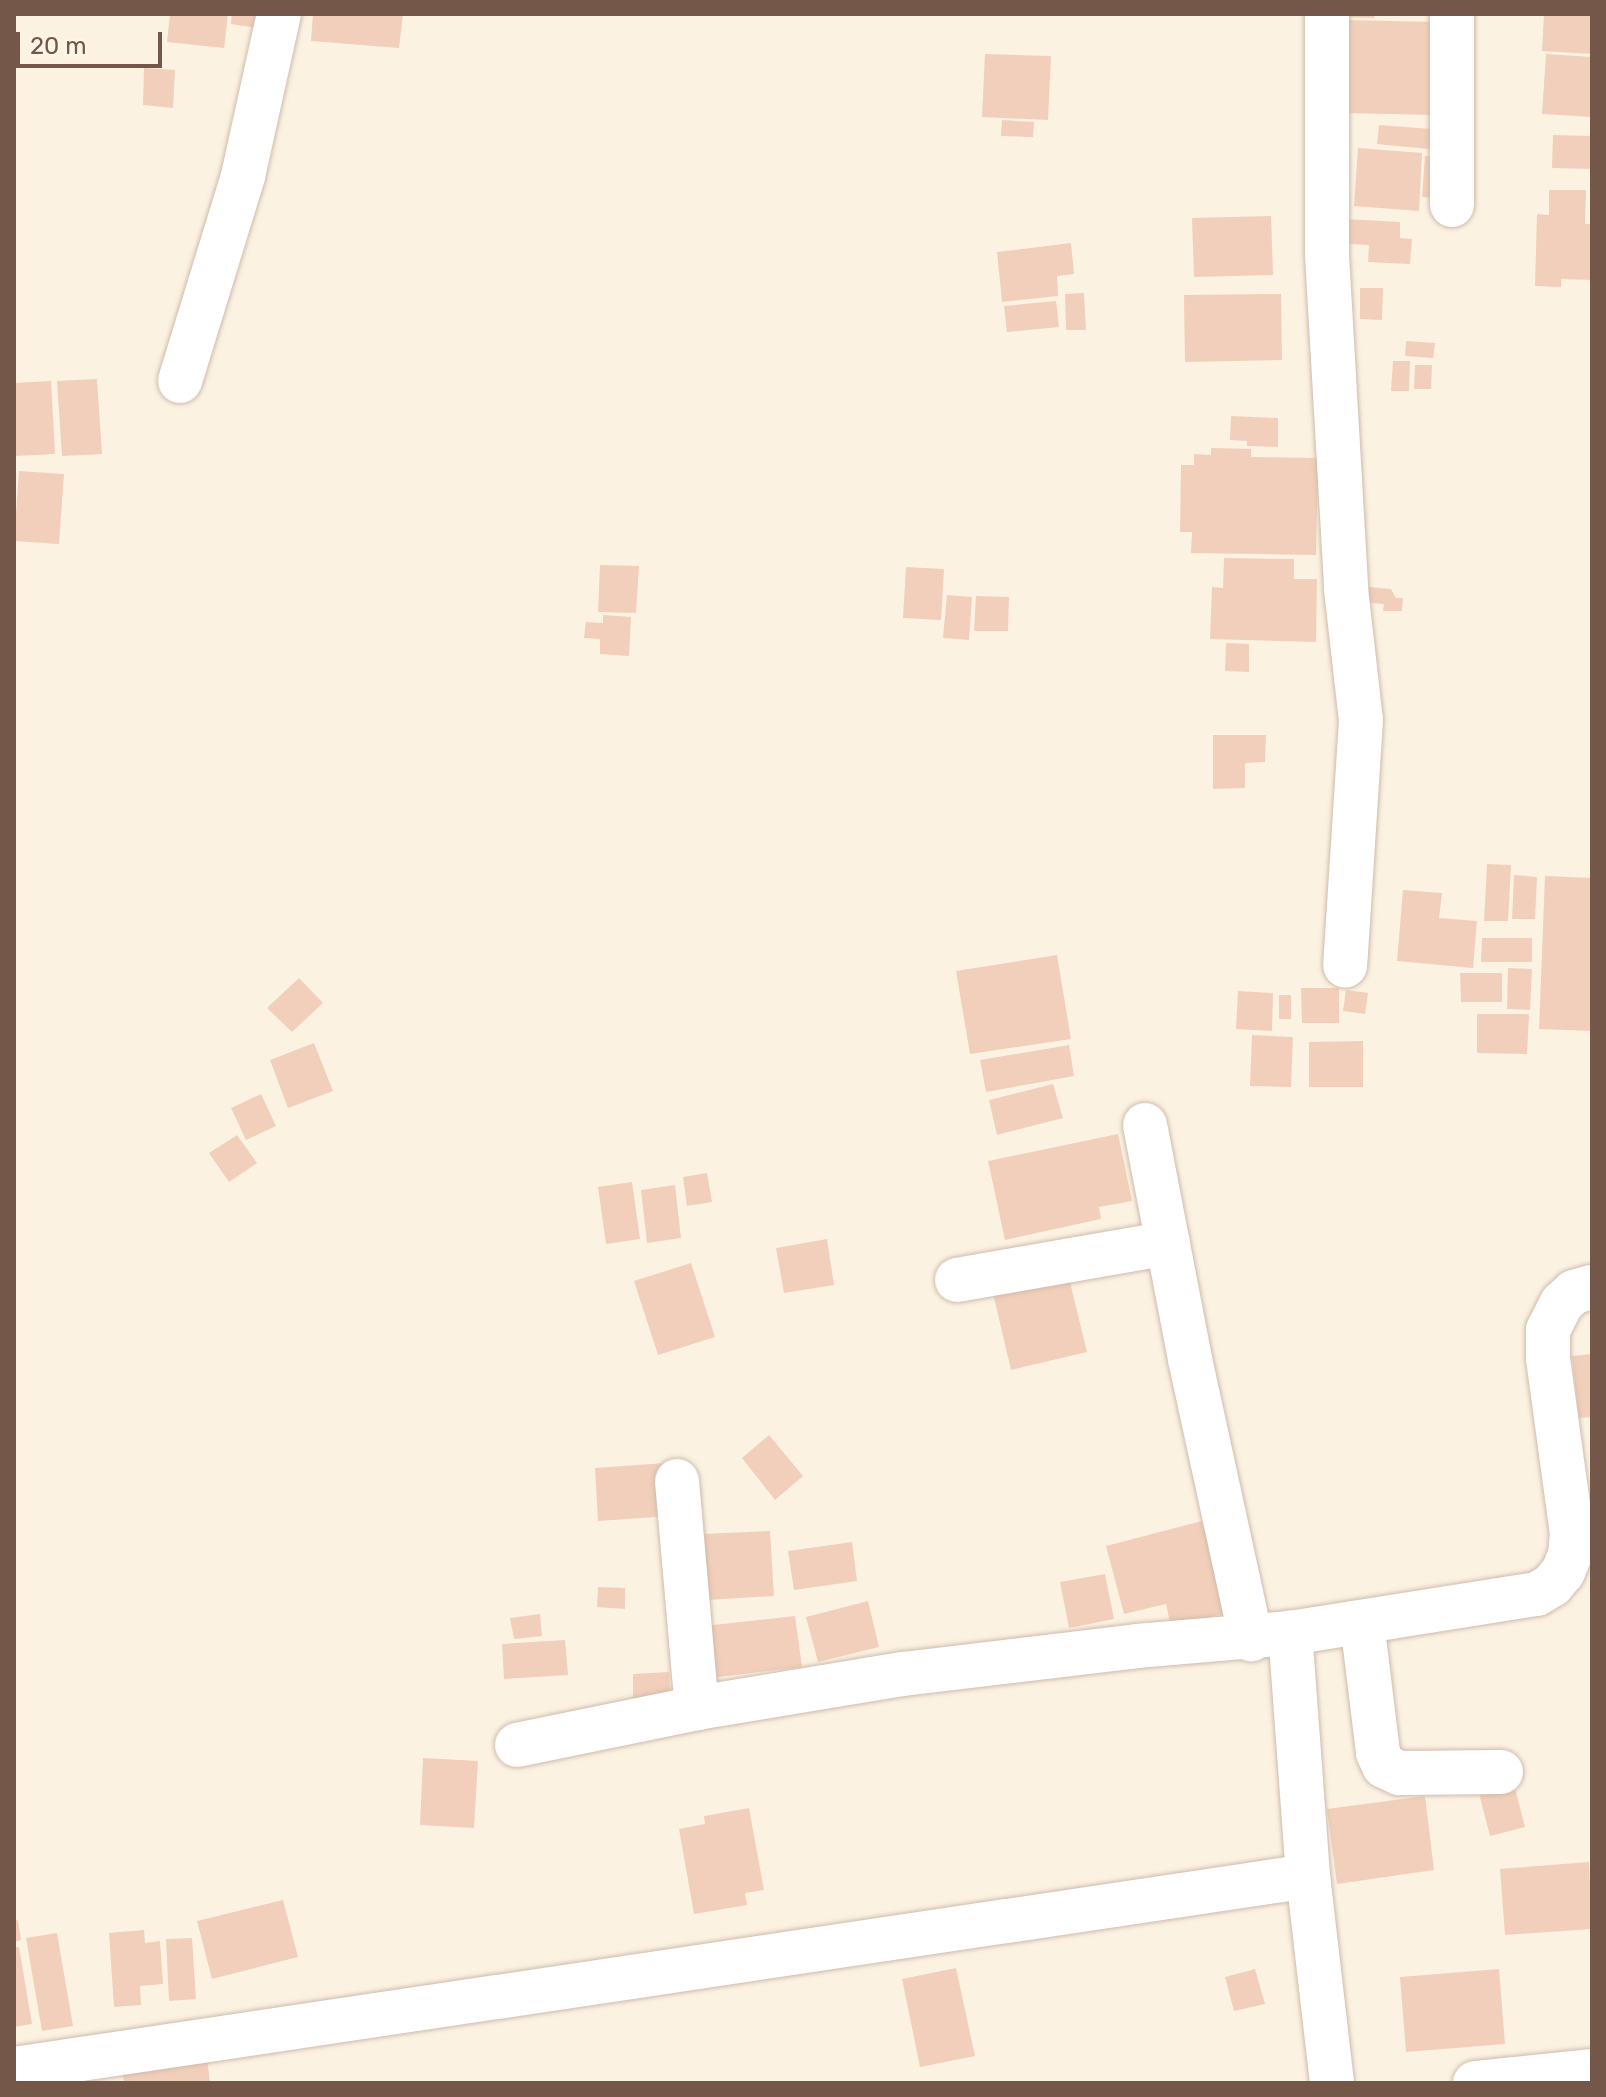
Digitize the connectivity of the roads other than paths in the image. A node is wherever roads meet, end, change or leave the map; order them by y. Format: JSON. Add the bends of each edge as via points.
{"nodes":[{"id":1,"x":279,"y":14,"type":"edge"},
{"id":2,"x":1327,"y":14,"type":"edge"},
{"id":3,"x":1452,"y":14,"type":"edge"},
{"id":4,"x":1452,"y":205,"type":"dead end"},
{"id":5,"x":180,"y":381,"type":"dead end"},
{"id":6,"x":1345,"y":965,"type":"dead end"},
{"id":7,"x":1145,"y":1125,"type":"dead end"},
{"id":8,"x":1168,"y":1243,"type":"junction"},
{"id":9,"x":957,"y":1280,"type":"dead end"},
{"id":10,"x":1592,"y":1287,"type":"edge"},
{"id":11,"x":677,"y":1481,"type":"dead end"},
{"id":12,"x":1362,"y":1622,"type":"junction"},
{"id":13,"x":1271,"y":1636,"type":"junction"},
{"id":14,"x":697,"y":1708,"type":"junction"},
{"id":15,"x":517,"y":1745,"type":"dead end"},
{"id":16,"x":1501,"y":1772,"type":"dead end"},
{"id":17,"x":1308,"y":1876,"type":"junction"},
{"id":18,"x":14,"y":2069,"type":"edge"},
{"id":19,"x":1592,"y":2071,"type":"edge"},
{"id":20,"x":1332,"y":2083,"type":"edge"},
{"id":21,"x":1475,"y":2083,"type":"edge"}],
"edges":[{"from":1,"to":5,"type":"street","via":[[243,176]]},
{"from":2,"to":6,"type":"street","via":[[1327,255],[1346,589],[1361,720]]},
{"from":3,"to":4,"type":"street"},
{"from":7,"to":8,"type":"street"},
{"from":8,"to":9,"type":"street"},
{"from":8,"to":13,"type":"street"},
{"from":10,"to":12,"type":"street","via":[[1574,1292],[1562,1303],[1548,1330],[1572,1534],[1563,1572],[1537,1594]]},
{"from":11,"to":14,"type":"street"},
{"from":12,"to":13,"type":"street"},
{"from":12,"to":16,"type":"street","via":[[1384,1766],[1399,1773]]},
{"from":13,"to":14,"type":"street","via":[[1032,1657]]},
{"from":13,"to":17,"type":"street"},
{"from":14,"to":15,"type":"street"},
{"from":17,"to":18,"type":"street"},
{"from":17,"to":20,"type":"street"},
{"from":19,"to":21,"type":"street"}]}
